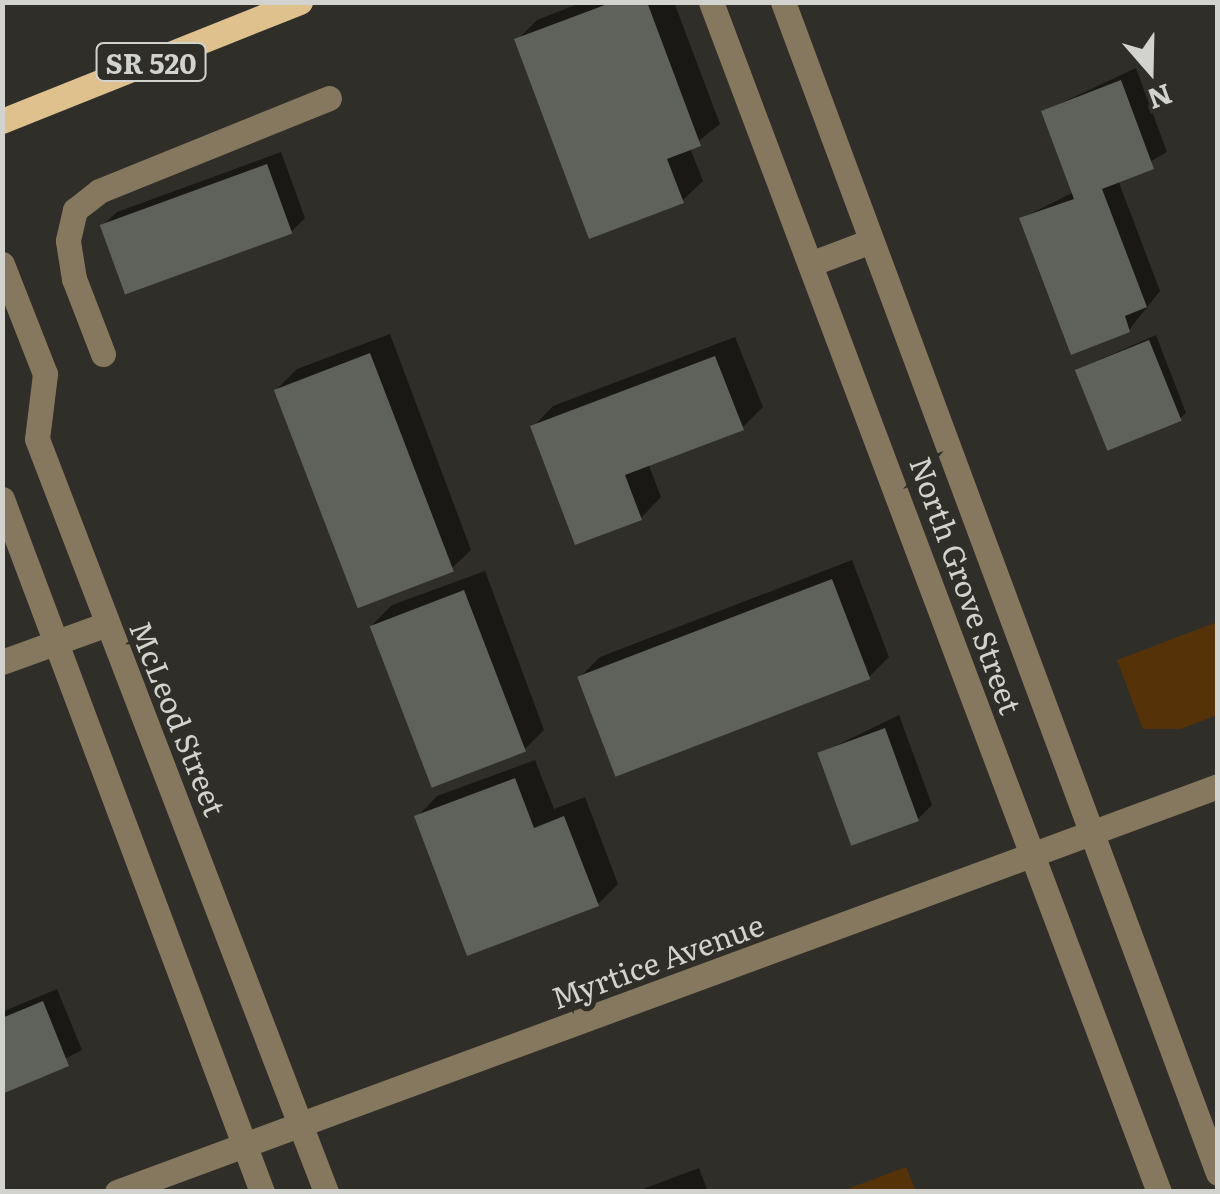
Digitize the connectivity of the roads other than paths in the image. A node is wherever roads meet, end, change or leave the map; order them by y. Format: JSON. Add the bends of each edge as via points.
{"nodes":[{"id":1,"x":300,"y":2,"type":"edge"},
{"id":2,"x":711,"y":2,"type":"edge"},
{"id":3,"x":783,"y":2,"type":"edge"},
{"id":4,"x":329,"y":98,"type":"dead end"},
{"id":5,"x":2,"y":121,"type":"edge"},
{"id":6,"x":871,"y":241,"type":"junction"},
{"id":7,"x":2,"y":264,"type":"edge"},
{"id":8,"x":810,"y":264,"type":"junction"},
{"id":9,"x":103,"y":354,"type":"dead end"},
{"id":10,"x":2,"y":499,"type":"edge"},
{"id":11,"x":107,"y":624,"type":"junction"},
{"id":12,"x":56,"y":641,"type":"junction"},
{"id":13,"x":2,"y":662,"type":"edge"},
{"id":14,"x":1218,"y":786,"type":"edge"},
{"id":15,"x":1092,"y":833,"type":"junction"},
{"id":16,"x":1034,"y":857,"type":"junction"},
{"id":17,"x":300,"y":1124,"type":"junction"},
{"id":18,"x":245,"y":1145,"type":"junction"},
{"id":19,"x":1218,"y":1173,"type":"edge"},
{"id":20,"x":117,"y":1192,"type":"edge"},
{"id":21,"x":262,"y":1192,"type":"edge"},
{"id":22,"x":326,"y":1192,"type":"edge"},
{"id":23,"x":1159,"y":1192,"type":"edge"}],
"edges":[{"from":1,"to":5,"type":"main road","number":"SR 520"},
{"from":2,"to":8,"type":"street","name":"North Grove Street"},
{"from":3,"to":6,"type":"street","name":"North Grove Street"},
{"from":4,"to":9,"type":"street","via":[[99,191],[75,210],[68,240],[74,279]]},
{"from":6,"to":8,"type":"street"},
{"from":6,"to":15,"type":"street","name":"North Grove Street"},
{"from":7,"to":11,"type":"street","name":"McLeod Street","via":[[46,374],[37,439]]},
{"from":8,"to":16,"type":"street","name":"North Grove Street"},
{"from":10,"to":12,"type":"street"},
{"from":11,"to":12,"type":"street"},
{"from":11,"to":17,"type":"street","name":"McLeod Street"},
{"from":12,"to":13,"type":"street"},
{"from":12,"to":18,"type":"street"},
{"from":14,"to":15,"type":"street","name":"Myrtice Avenue"},
{"from":15,"to":16,"type":"street","name":"Myrtice Avenue"},
{"from":15,"to":19,"type":"street","name":"North Grove Street"},
{"from":16,"to":17,"type":"street","name":"Myrtice Avenue"},
{"from":16,"to":23,"type":"street","name":"North Grove Street"},
{"from":17,"to":18,"type":"street","name":"Myrtice Avenue"},
{"from":17,"to":22,"type":"street","name":"McLeod Street"},
{"from":18,"to":20,"type":"street","name":"Myrtice Avenue"},
{"from":18,"to":21,"type":"street"}]}
